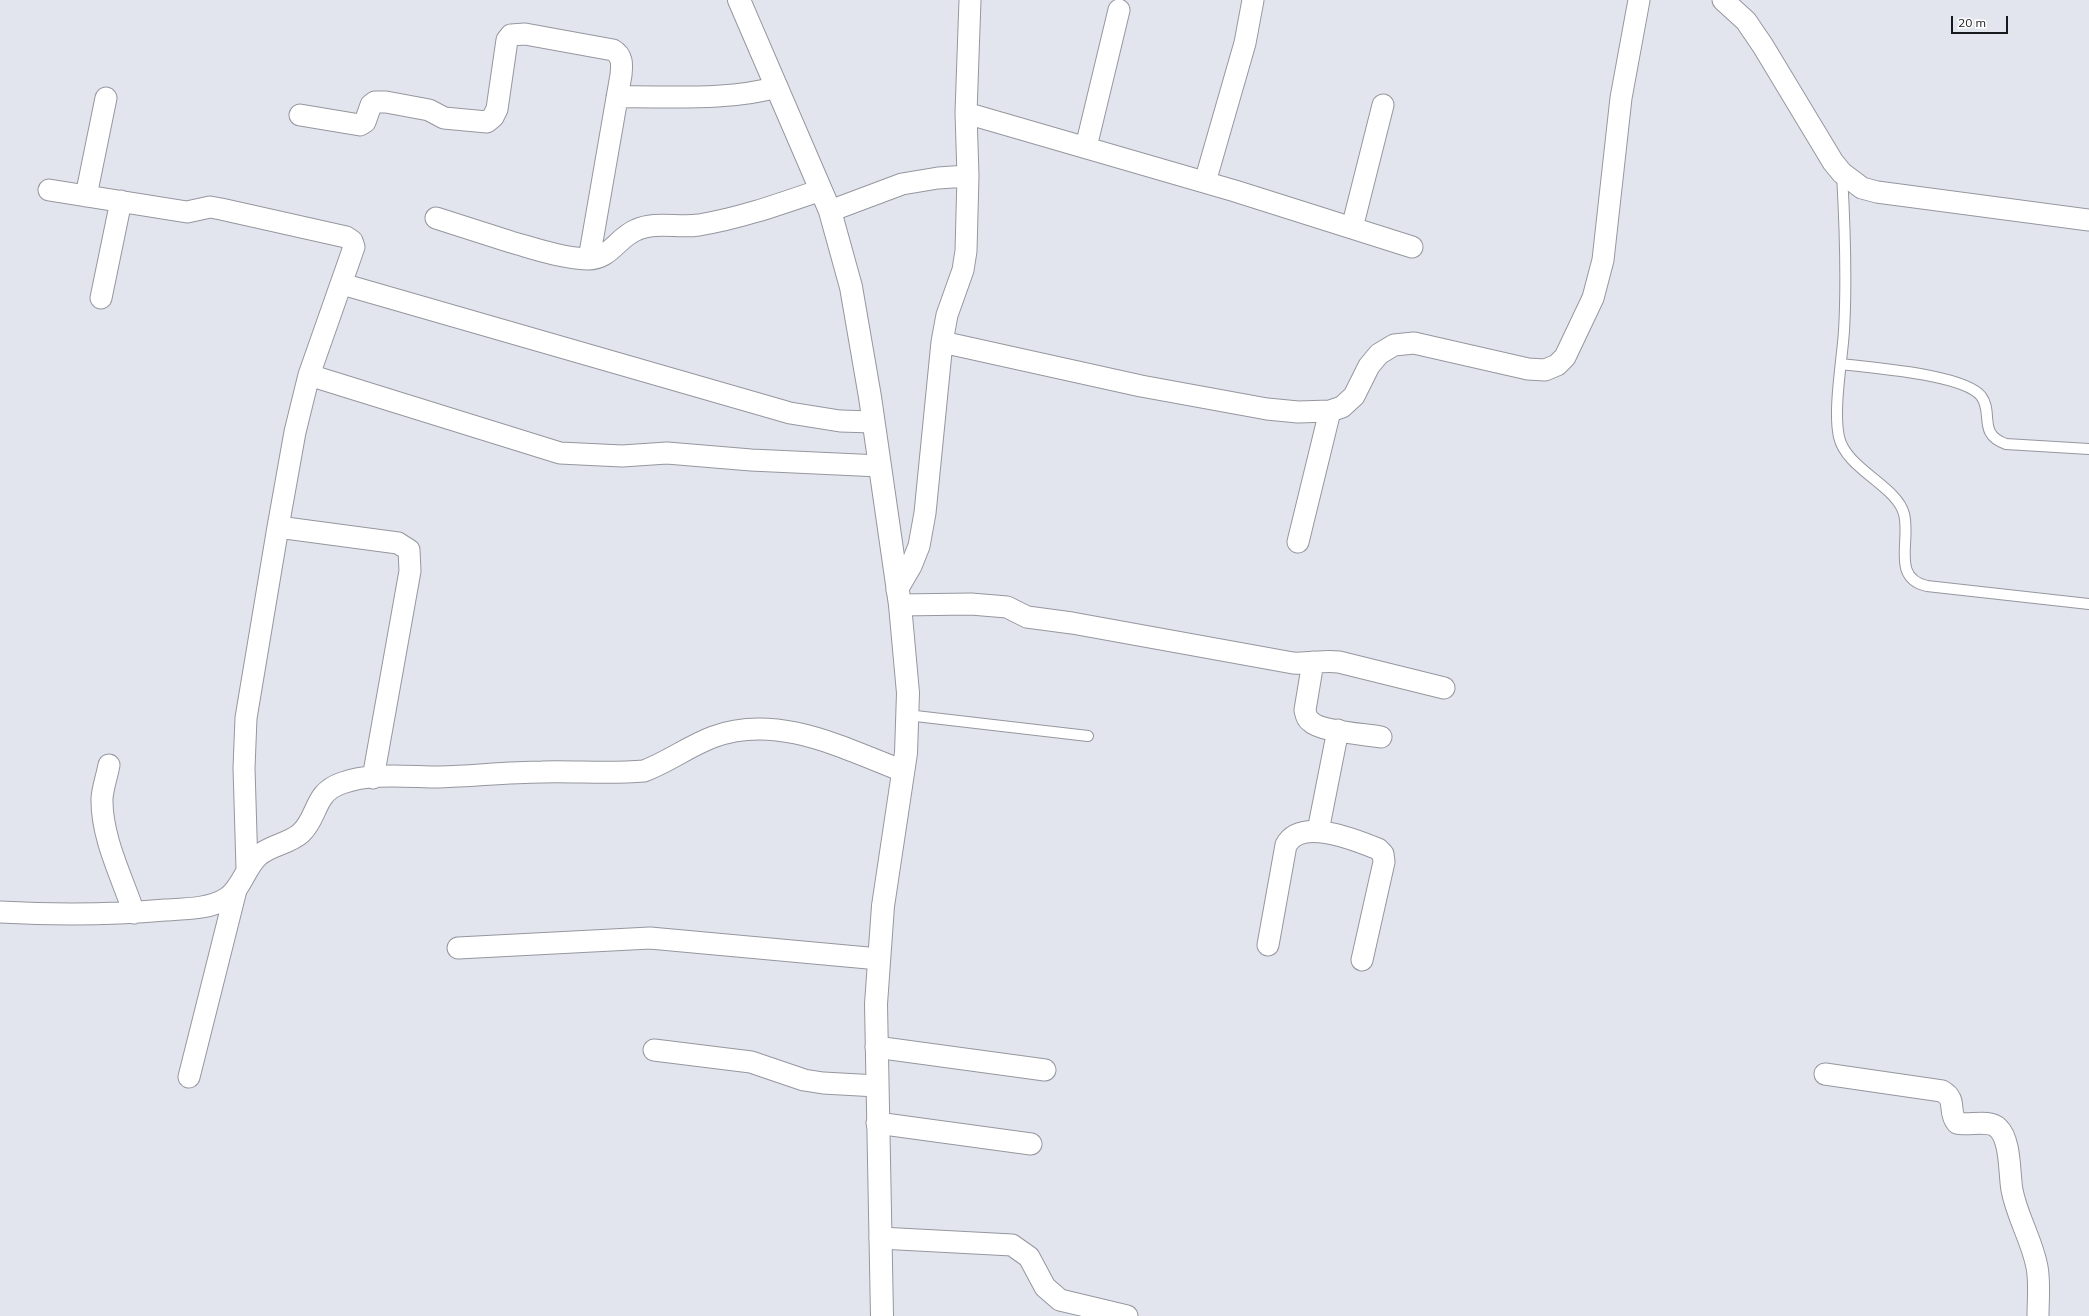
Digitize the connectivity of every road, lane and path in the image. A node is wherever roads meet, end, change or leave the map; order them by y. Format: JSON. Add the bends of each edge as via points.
{"nodes":[{"id":1,"x":739,"y":0,"type":"edge"},
{"id":2,"x":970,"y":0,"type":"edge"},
{"id":3,"x":1254,"y":0,"type":"edge"},
{"id":4,"x":1639,"y":0,"type":"edge"},
{"id":5,"x":1722,"y":0,"type":"edge"},
{"id":6,"x":1119,"y":10,"type":"dead end"},
{"id":7,"x":777,"y":87,"type":"junction"},
{"id":8,"x":617,"y":97,"type":"junction"},
{"id":9,"x":106,"y":98,"type":"dead end"},
{"id":10,"x":1383,"y":105,"type":"dead end"},
{"id":11,"x":966,"y":113,"type":"junction"},
{"id":12,"x":300,"y":115,"type":"dead end"},
{"id":13,"x":1086,"y":147,"type":"junction"},
{"id":14,"x":1842,"y":173,"type":"junction"},
{"id":15,"x":968,"y":176,"type":"junction"},
{"id":16,"x":1205,"y":182,"type":"junction"},
{"id":17,"x":49,"y":190,"type":"dead end"},
{"id":18,"x":821,"y":190,"type":"junction"},
{"id":19,"x":86,"y":196,"type":"junction"},
{"id":20,"x":121,"y":201,"type":"junction"},
{"id":21,"x":830,"y":211,"type":"junction"},
{"id":22,"x":436,"y":218,"type":"dead end"},
{"id":23,"x":2089,"y":220,"type":"edge"},
{"id":24,"x":1352,"y":228,"type":"junction"},
{"id":25,"x":1412,"y":247,"type":"dead end"},
{"id":26,"x":589,"y":259,"type":"junction"},
{"id":27,"x":342,"y":284,"type":"junction"},
{"id":28,"x":101,"y":298,"type":"dead end"},
{"id":29,"x":942,"y":342,"type":"junction"},
{"id":30,"x":1842,"y":364,"type":"junction"},
{"id":31,"x":309,"y":375,"type":"junction"},
{"id":32,"x":1330,"y":411,"type":"junction"},
{"id":33,"x":873,"y":422,"type":"junction"},
{"id":34,"x":2089,"y":449,"type":"edge"},
{"id":35,"x":880,"y":466,"type":"junction"},
{"id":36,"x":278,"y":527,"type":"junction"},
{"id":37,"x":1298,"y":542,"type":"dead end"},
{"id":38,"x":898,"y":597,"type":"junction"},
{"id":39,"x":2089,"y":604,"type":"edge"},
{"id":40,"x":1313,"y":662,"type":"junction"},
{"id":41,"x":1444,"y":688,"type":"dead end"},
{"id":42,"x":907,"y":715,"type":"junction"},
{"id":43,"x":1338,"y":730,"type":"junction"},
{"id":44,"x":1088,"y":736,"type":"dead end"},
{"id":45,"x":1381,"y":737,"type":"dead end"},
{"id":46,"x":109,"y":765,"type":"dead end"},
{"id":47,"x":903,"y":771,"type":"junction"},
{"id":48,"x":373,"y":778,"type":"junction"},
{"id":49,"x":1318,"y":831,"type":"junction"},
{"id":50,"x":247,"y":868,"type":"junction"},
{"id":51,"x":236,"y":890,"type":"junction"},
{"id":52,"x":0,"y":912,"type":"edge"},
{"id":53,"x":134,"y":913,"type":"junction"},
{"id":54,"x":1268,"y":945,"type":"dead end"},
{"id":55,"x":458,"y":948,"type":"dead end"},
{"id":56,"x":879,"y":959,"type":"junction"},
{"id":57,"x":1362,"y":960,"type":"dead end"},
{"id":58,"x":876,"y":1047,"type":"junction"},
{"id":59,"x":654,"y":1050,"type":"dead end"},
{"id":60,"x":1045,"y":1070,"type":"dead end"},
{"id":61,"x":1825,"y":1074,"type":"dead end"},
{"id":62,"x":189,"y":1077,"type":"dead end"},
{"id":63,"x":877,"y":1086,"type":"junction"},
{"id":64,"x":877,"y":1123,"type":"junction"},
{"id":65,"x":1031,"y":1144,"type":"dead end"},
{"id":66,"x":880,"y":1238,"type":"junction"},
{"id":67,"x":882,"y":1316,"type":"edge"},
{"id":68,"x":1127,"y":1316,"type":"edge"},
{"id":69,"x":2038,"y":1316,"type":"edge"}],
"edges":[{"from":1,"to":7,"type":"main road"},
{"from":2,"to":11,"type":"street"},
{"from":3,"to":16,"type":"street","via":[[1245,43]]},
{"from":4,"to":32,"type":"street","via":[[1621,98],[1603,260],[1594,298],[1565,357],[1557,365],[1544,370],[1528,369],[1414,343],[1394,345],[1379,354],[1369,366],[1354,396],[1342,407]]},
{"from":5,"to":14,"type":"street","via":[[1746,21]]},
{"from":6,"to":13,"type":"street"},
{"from":7,"to":8,"type":"street","via":[[757,93]]},
{"from":7,"to":18,"type":"main road"},
{"from":8,"to":12,"type":"street","via":[[622,65],[618,53],[601,47],[516,33],[510,35],[507,40],[497,109],[493,118],[487,122],[451,120],[429,110],[380,102],[371,104],[365,122],[360,125]]},
{"from":8,"to":26,"type":"street"},
{"from":9,"to":19,"type":"street"},
{"from":10,"to":24,"type":"street"},
{"from":11,"to":13,"type":"street"},
{"from":11,"to":15,"type":"street"},
{"from":13,"to":16,"type":"street"},
{"from":14,"to":23,"type":"street","via":[[1862,188],[1877,192]]},
{"from":14,"to":30,"type":"lane","via":[[1846,305]]},
{"from":15,"to":21,"type":"street","via":[[902,184]]},
{"from":15,"to":29,"type":"street","via":[[968,221],[963,270],[947,315]]},
{"from":16,"to":24,"type":"street"},
{"from":17,"to":19,"type":"street"},
{"from":18,"to":21,"type":"main road"},
{"from":18,"to":26,"type":"street","via":[[759,211],[714,222],[686,227],[648,226],[635,230],[602,256]]},
{"from":19,"to":20,"type":"street"},
{"from":20,"to":27,"type":"street","via":[[187,212],[210,207],[346,237],[352,241],[354,247]]},
{"from":20,"to":28,"type":"street"},
{"from":21,"to":33,"type":"main road","via":[[851,287]]},
{"from":22,"to":26,"type":"street","via":[[547,253]]},
{"from":24,"to":25,"type":"street"},
{"from":27,"to":31,"type":"street"},
{"from":27,"to":33,"type":"street","via":[[790,413],[840,421]]},
{"from":29,"to":32,"type":"street","via":[[1141,386],[1267,409],[1298,412]]},
{"from":29,"to":38,"type":"street","via":[[926,506],[919,546]]},
{"from":30,"to":34,"type":"lane","via":[[1935,377],[1972,388],[1981,396],[1985,405],[1987,424],[2000,442]]},
{"from":30,"to":39,"type":"lane","via":[[1837,412],[1839,438],[1845,451],[1856,464],[1900,505],[1906,525],[1905,561],[1908,576],[1916,584]]},
{"from":31,"to":35,"type":"street","via":[[560,453],[622,456],[667,454]]},
{"from":31,"to":36,"type":"street","via":[[295,432]]},
{"from":32,"to":37,"type":"street"},
{"from":33,"to":35,"type":"main road"},
{"from":35,"to":38,"type":"main road"},
{"from":36,"to":48,"type":"street","via":[[398,543],[409,550],[410,571]]},
{"from":36,"to":50,"type":"street","via":[[246,718],[244,768]]},
{"from":38,"to":40,"type":"street","via":[[1007,607],[1027,617],[1293,663]]},
{"from":38,"to":42,"type":"main road","via":[[908,693]]},
{"from":40,"to":41,"type":"street","via":[[1339,662]]},
{"from":40,"to":43,"type":"street","via":[[1306,699],[1306,717],[1317,725]]},
{"from":42,"to":44,"type":"lane"},
{"from":42,"to":47,"type":"main road"},
{"from":43,"to":45,"type":"street"},
{"from":43,"to":49,"type":"street"},
{"from":46,"to":53,"type":"street","via":[[102,796],[103,817]]},
{"from":47,"to":48,"type":"street","via":[[799,733],[752,728],[711,738],[659,766],[644,771]]},
{"from":47,"to":56,"type":"main road","via":[[883,906]]},
{"from":48,"to":50,"type":"street","via":[[342,783],[329,790],[321,797],[308,824],[300,833],[258,855]]},
{"from":49,"to":54,"type":"street","via":[[1296,834],[1286,845]]},
{"from":49,"to":57,"type":"street","via":[[1371,846],[1383,854],[1384,862]]},
{"from":50,"to":51,"type":"street"},
{"from":51,"to":53,"type":"street","via":[[215,904]]},
{"from":51,"to":62,"type":"street"},
{"from":52,"to":53,"type":"street"},
{"from":55,"to":56,"type":"street","via":[[650,938]]},
{"from":56,"to":58,"type":"main road"},
{"from":58,"to":60,"type":"street"},
{"from":58,"to":63,"type":"main road"},
{"from":59,"to":63,"type":"street","via":[[751,1062],[804,1080]]},
{"from":61,"to":69,"type":"street","via":[[1942,1091],[1949,1094],[1952,1099],[1953,1118],[1957,1123],[1987,1124],[1999,1129],[2008,1151],[2016,1209],[2033,1247],[2037,1269]]},
{"from":63,"to":64,"type":"main road"},
{"from":64,"to":65,"type":"street"},
{"from":64,"to":66,"type":"main road"},
{"from":66,"to":67,"type":"main road"},
{"from":66,"to":68,"type":"street","via":[[1012,1245],[1029,1257],[1045,1287],[1060,1300]]}]}
